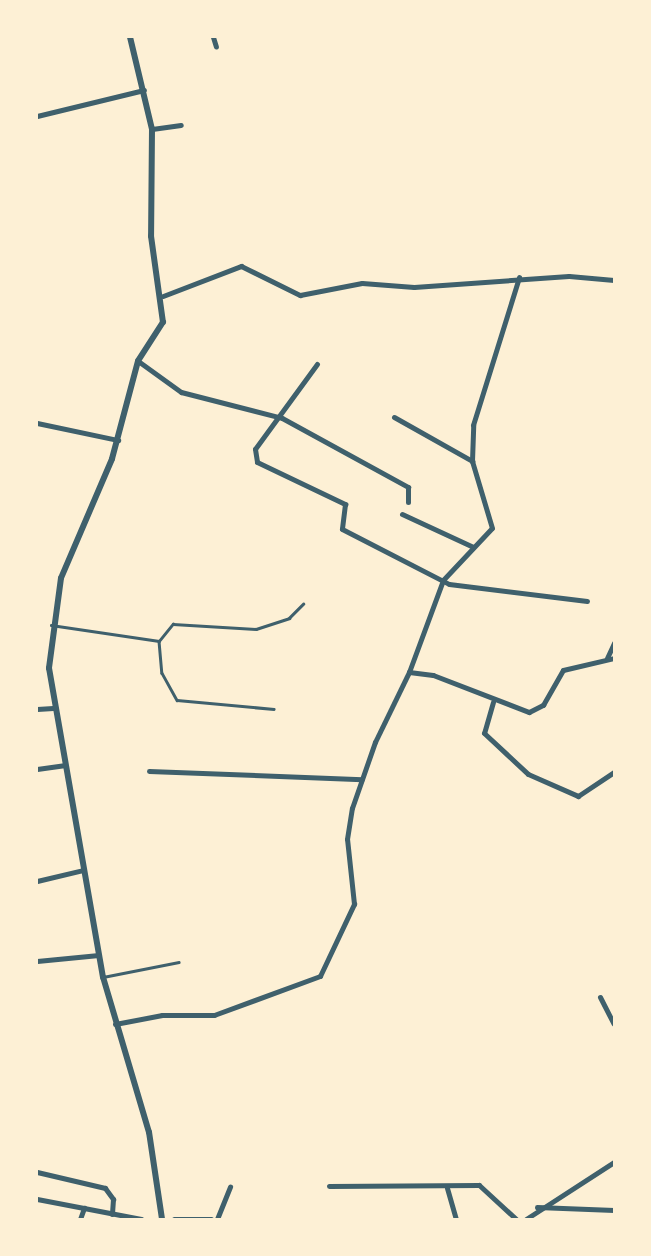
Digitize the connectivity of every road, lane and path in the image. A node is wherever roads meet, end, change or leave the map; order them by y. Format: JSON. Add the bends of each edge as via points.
{"nodes":[{"id":1,"x":130,"y":37,"type":"edge"},
{"id":2,"x":213,"y":37,"type":"edge"},
{"id":3,"x":216,"y":47,"type":"dead end"},
{"id":4,"x":144,"y":90,"type":"junction"},
{"id":5,"x":37,"y":116,"type":"edge"},
{"id":6,"x":181,"y":125,"type":"dead end"},
{"id":7,"x":152,"y":129,"type":"junction"},
{"id":8,"x":519,"y":277,"type":"junction"},
{"id":9,"x":614,"y":280,"type":"edge"},
{"id":10,"x":163,"y":296,"type":"junction"},
{"id":11,"x":138,"y":361,"type":"junction"},
{"id":12,"x":317,"y":363,"type":"dead end"},
{"id":13,"x":278,"y":416,"type":"junction"},
{"id":14,"x":394,"y":416,"type":"dead end"},
{"id":15,"x":37,"y":423,"type":"edge"},
{"id":16,"x":118,"y":440,"type":"junction"},
{"id":17,"x":472,"y":461,"type":"junction"},
{"id":18,"x":408,"y":502,"type":"dead end"},
{"id":19,"x":402,"y":514,"type":"dead end"},
{"id":20,"x":473,"y":547,"type":"junction"},
{"id":21,"x":443,"y":580,"type":"junction"},
{"id":22,"x":587,"y":601,"type":"dead end"},
{"id":23,"x":303,"y":604,"type":"dead end"},
{"id":24,"x":51,"y":625,"type":"junction"},
{"id":25,"x":159,"y":640,"type":"junction"},
{"id":26,"x":614,"y":643,"type":"edge"},
{"id":27,"x":607,"y":658,"type":"junction"},
{"id":28,"x":614,"y":658,"type":"edge"},
{"id":29,"x":409,"y":672,"type":"junction"},
{"id":30,"x":493,"y":702,"type":"junction"},
{"id":31,"x":53,"y":708,"type":"junction"},
{"id":32,"x":37,"y":709,"type":"edge"},
{"id":33,"x":274,"y":709,"type":"dead end"},
{"id":34,"x":64,"y":765,"type":"junction"},
{"id":35,"x":37,"y":769,"type":"edge"},
{"id":36,"x":149,"y":771,"type":"dead end"},
{"id":37,"x":614,"y":772,"type":"edge"},
{"id":38,"x":362,"y":779,"type":"junction"},
{"id":39,"x":83,"y":870,"type":"junction"},
{"id":40,"x":37,"y":881,"type":"edge"},
{"id":41,"x":99,"y":955,"type":"junction"},
{"id":42,"x":37,"y":961,"type":"edge"},
{"id":43,"x":179,"y":962,"type":"dead end"},
{"id":44,"x":103,"y":978,"type":"junction"},
{"id":45,"x":600,"y":997,"type":"dead end"},
{"id":46,"x":116,"y":1024,"type":"junction"},
{"id":47,"x":614,"y":1024,"type":"edge"},
{"id":48,"x":614,"y":1162,"type":"edge"},
{"id":49,"x":37,"y":1172,"type":"edge"},
{"id":50,"x":329,"y":1186,"type":"dead end"},
{"id":51,"x":230,"y":1187,"type":"dead end"},
{"id":52,"x":447,"y":1188,"type":"junction"},
{"id":53,"x":37,"y":1199,"type":"edge"},
{"id":54,"x":537,"y":1207,"type":"junction"},
{"id":55,"x":84,"y":1208,"type":"junction"},
{"id":56,"x":614,"y":1210,"type":"edge"},
{"id":57,"x":112,"y":1214,"type":"junction"},
{"id":58,"x":80,"y":1219,"type":"edge"},
{"id":59,"x":141,"y":1219,"type":"edge"},
{"id":60,"x":162,"y":1219,"type":"edge"},
{"id":61,"x":174,"y":1219,"type":"edge"},
{"id":62,"x":211,"y":1219,"type":"edge"},
{"id":63,"x":217,"y":1219,"type":"edge"},
{"id":64,"x":456,"y":1219,"type":"edge"},
{"id":65,"x":516,"y":1219,"type":"edge"},
{"id":66,"x":526,"y":1219,"type":"edge"}],
"edges":[{"from":1,"to":4,"type":"street"},
{"from":2,"to":3,"type":"street"},
{"from":4,"to":5,"type":"street"},
{"from":4,"to":7,"type":"street"},
{"from":6,"to":7,"type":"street"},
{"from":7,"to":10,"type":"street","via":[[150,236]]},
{"from":8,"to":9,"type":"street"},
{"from":8,"to":10,"type":"street","via":[[414,287],[362,283],[300,295],[241,266]]},
{"from":8,"to":17,"type":"street","via":[[472,425]]},
{"from":10,"to":11,"type":"street","via":[[163,322]]},
{"from":11,"to":13,"type":"street","via":[[181,392]]},
{"from":11,"to":16,"type":"street"},
{"from":12,"to":13,"type":"street"},
{"from":13,"to":18,"type":"street","via":[[408,487]]},
{"from":13,"to":21,"type":"street","via":[[256,449],[257,462],[345,504],[342,529]]},
{"from":14,"to":17,"type":"street"},
{"from":15,"to":16,"type":"street"},
{"from":16,"to":24,"type":"street","via":[[61,578]]},
{"from":17,"to":20,"type":"street","via":[[492,528]]},
{"from":19,"to":20,"type":"street"},
{"from":20,"to":21,"type":"street"},
{"from":21,"to":22,"type":"street"},
{"from":21,"to":29,"type":"street"},
{"from":23,"to":25,"type":"lane","via":[[289,618],[256,629],[173,624]]},
{"from":24,"to":25,"type":"lane"},
{"from":24,"to":31,"type":"street"},
{"from":25,"to":33,"type":"lane","via":[[162,673],[177,700]]},
{"from":26,"to":27,"type":"street"},
{"from":27,"to":28,"type":"street"},
{"from":27,"to":30,"type":"street","via":[[563,670],[535,711]]},
{"from":29,"to":30,"type":"street","via":[[433,675]]},
{"from":29,"to":38,"type":"street"},
{"from":30,"to":37,"type":"street","via":[[484,733],[528,774],[578,796]]},
{"from":31,"to":32,"type":"street"},
{"from":31,"to":34,"type":"street"},
{"from":34,"to":35,"type":"street"},
{"from":34,"to":39,"type":"street"},
{"from":36,"to":38,"type":"street"},
{"from":38,"to":46,"type":"street","via":[[347,839],[354,904],[320,976],[214,1015],[162,1015]]},
{"from":39,"to":40,"type":"street"},
{"from":39,"to":41,"type":"street"},
{"from":41,"to":42,"type":"street"},
{"from":41,"to":44,"type":"street"},
{"from":43,"to":44,"type":"lane"},
{"from":44,"to":46,"type":"street"},
{"from":45,"to":47,"type":"street"},
{"from":46,"to":60,"type":"street","via":[[149,1132]]},
{"from":48,"to":54,"type":"street"},
{"from":49,"to":57,"type":"street","via":[[105,1188],[113,1199]]},
{"from":50,"to":52,"type":"street"},
{"from":51,"to":63,"type":"street"},
{"from":52,"to":64,"type":"street"},
{"from":52,"to":65,"type":"street","via":[[479,1185]]},
{"from":53,"to":55,"type":"street"},
{"from":54,"to":56,"type":"street"},
{"from":54,"to":66,"type":"street"},
{"from":55,"to":57,"type":"street"},
{"from":55,"to":58,"type":"street"},
{"from":57,"to":59,"type":"street"},
{"from":61,"to":62,"type":"street"}]}
